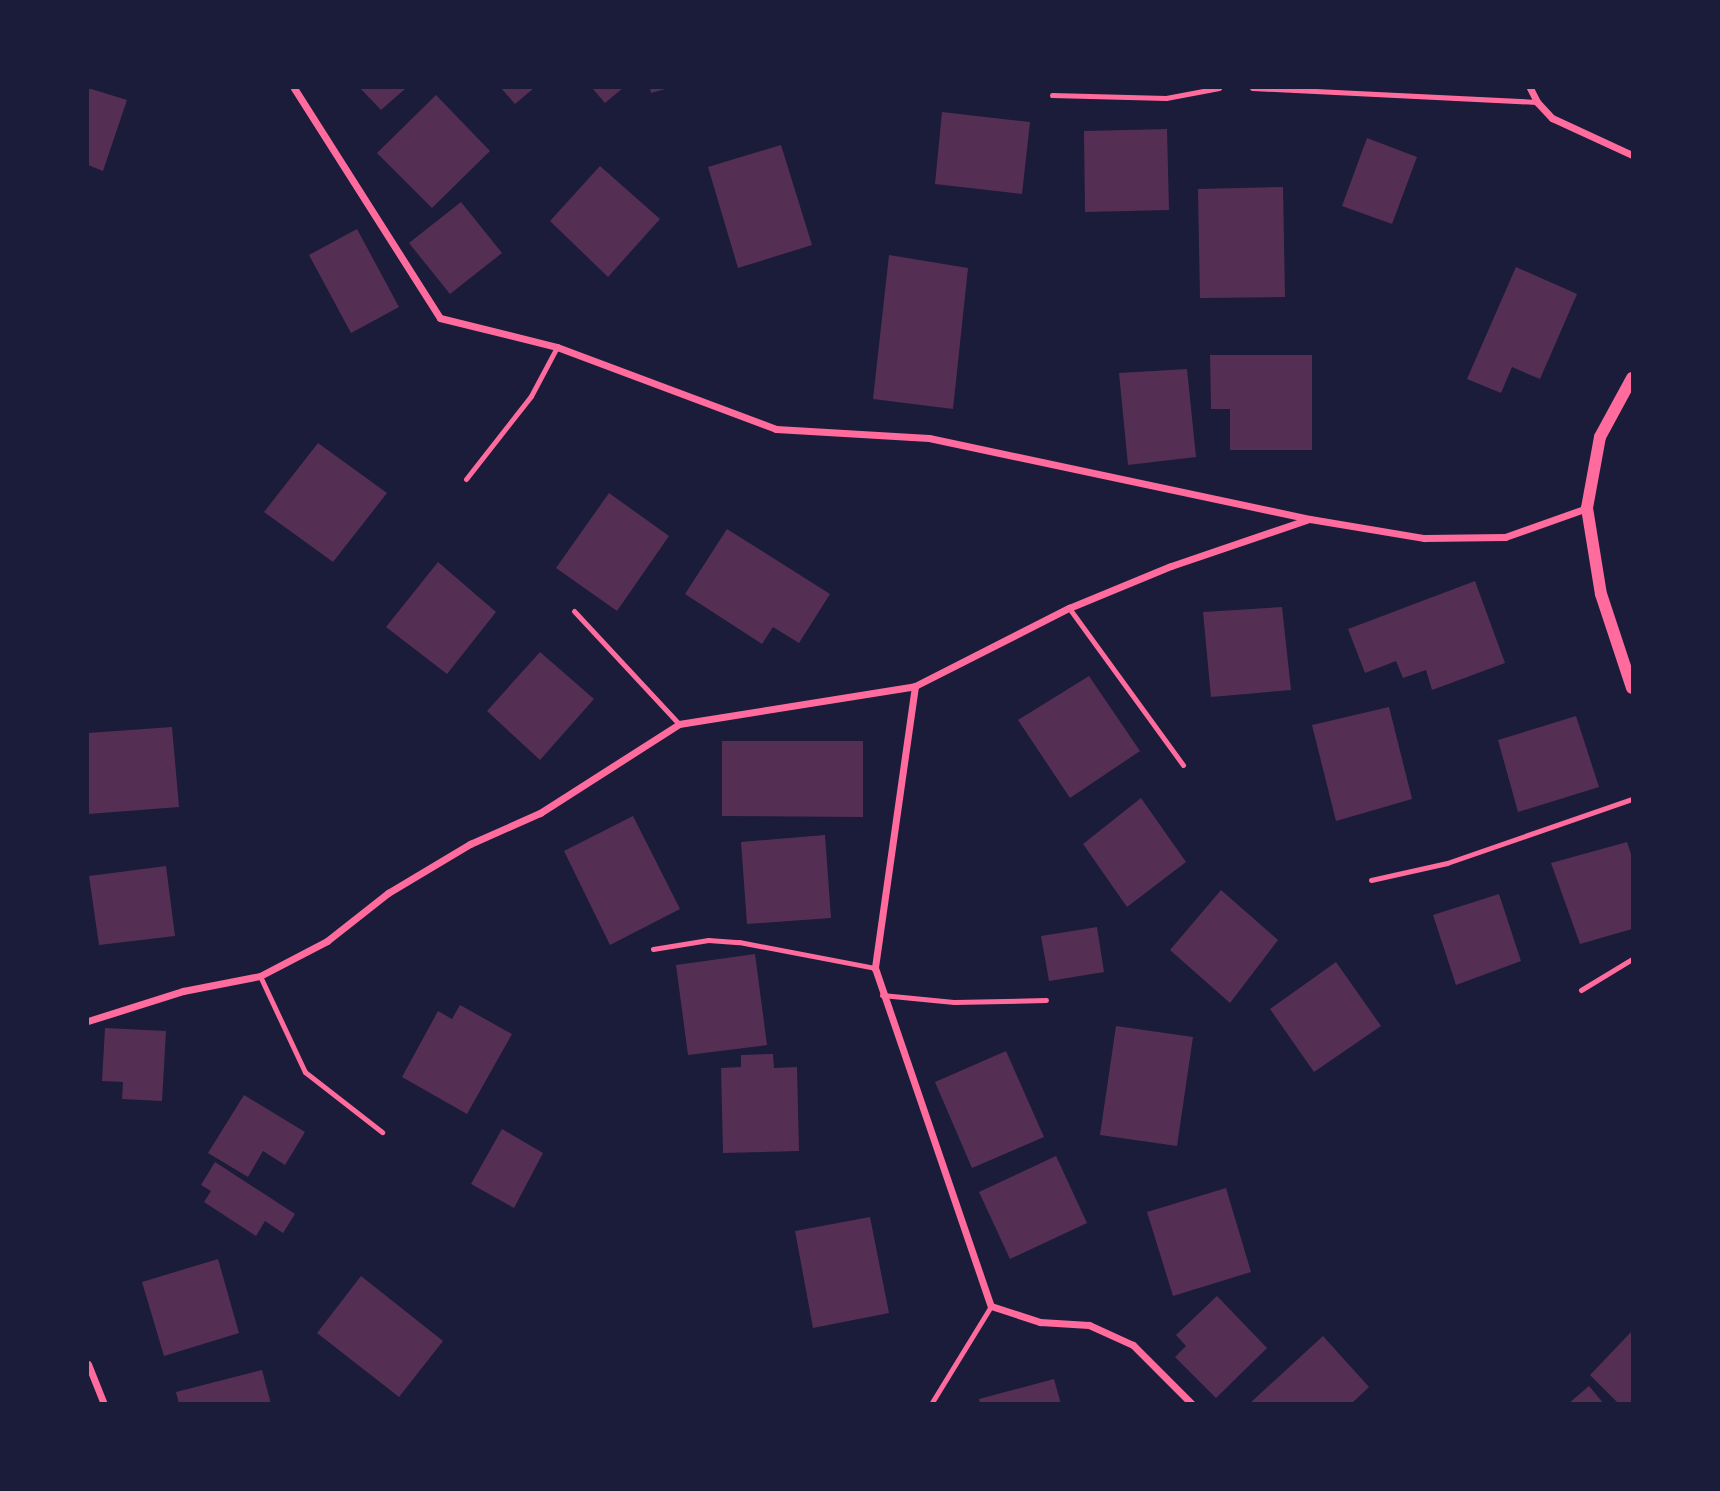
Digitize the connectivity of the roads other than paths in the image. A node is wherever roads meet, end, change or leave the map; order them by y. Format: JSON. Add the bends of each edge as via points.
{"nodes":[{"id":1,"x":294,"y":88,"type":"edge"},
{"id":2,"x":1219,"y":88,"type":"edge"},
{"id":3,"x":1252,"y":88,"type":"edge"},
{"id":4,"x":1530,"y":88,"type":"edge"},
{"id":5,"x":1052,"y":95,"type":"dead end"},
{"id":6,"x":1536,"y":102,"type":"junction"},
{"id":7,"x":1633,"y":155,"type":"edge"},
{"id":8,"x":557,"y":348,"type":"junction"},
{"id":9,"x":1633,"y":378,"type":"edge"},
{"id":10,"x":466,"y":480,"type":"dead end"},
{"id":11,"x":1587,"y":508,"type":"junction"},
{"id":12,"x":1310,"y":519,"type":"junction"},
{"id":13,"x":1069,"y":608,"type":"junction"},
{"id":14,"x":574,"y":611,"type":"dead end"},
{"id":15,"x":915,"y":686,"type":"junction"},
{"id":16,"x":1633,"y":688,"type":"edge"},
{"id":17,"x":679,"y":724,"type":"junction"},
{"id":18,"x":1183,"y":765,"type":"dead end"},
{"id":19,"x":1633,"y":799,"type":"edge"},
{"id":20,"x":1371,"y":880,"type":"dead end"},
{"id":21,"x":653,"y":949,"type":"dead end"},
{"id":22,"x":1633,"y":959,"type":"edge"},
{"id":23,"x":875,"y":968,"type":"junction"},
{"id":24,"x":260,"y":976,"type":"junction"},
{"id":25,"x":1581,"y":990,"type":"dead end"},
{"id":26,"x":882,"y":995,"type":"junction"},
{"id":27,"x":1046,"y":1000,"type":"dead end"},
{"id":28,"x":88,"y":1021,"type":"edge"},
{"id":29,"x":383,"y":1132,"type":"dead end"},
{"id":30,"x":991,"y":1306,"type":"junction"},
{"id":31,"x":88,"y":1364,"type":"edge"},
{"id":32,"x":104,"y":1404,"type":"edge"},
{"id":33,"x":931,"y":1404,"type":"edge"},
{"id":34,"x":1192,"y":1404,"type":"edge"}],
"edges":[{"from":1,"to":8,"type":"street","via":[[440,318]]},
{"from":2,"to":5,"type":"lane","via":[[1166,98]]},
{"from":3,"to":6,"type":"lane"},
{"from":4,"to":6,"type":"street"},
{"from":6,"to":7,"type":"street","via":[[1552,118]]},
{"from":8,"to":10,"type":"lane","via":[[531,396]]},
{"from":8,"to":12,"type":"street","via":[[776,429],[929,438]]},
{"from":9,"to":11,"type":"street","via":[[1600,437]]},
{"from":11,"to":12,"type":"street","via":[[1505,537],[1424,538]]},
{"from":11,"to":16,"type":"street","via":[[1601,594]]},
{"from":12,"to":13,"type":"street","via":[[1171,566]]},
{"from":13,"to":15,"type":"street"},
{"from":13,"to":18,"type":"lane"},
{"from":14,"to":17,"type":"lane"},
{"from":15,"to":17,"type":"street"},
{"from":15,"to":23,"type":"street"},
{"from":17,"to":24,"type":"street","via":[[540,813],[470,844],[388,893],[327,941]]},
{"from":19,"to":20,"type":"lane","via":[[1447,863]]},
{"from":21,"to":23,"type":"lane","via":[[708,940],[739,942]]},
{"from":22,"to":25,"type":"lane"},
{"from":23,"to":26,"type":"street"},
{"from":24,"to":28,"type":"street","via":[[158,998]]},
{"from":24,"to":29,"type":"lane","via":[[305,1072]]},
{"from":26,"to":27,"type":"lane","via":[[954,1002]]},
{"from":26,"to":30,"type":"street"},
{"from":30,"to":33,"type":"lane"},
{"from":30,"to":34,"type":"street","via":[[1040,1322],[1089,1325],[1133,1345]]},
{"from":31,"to":32,"type":"street"}]}
